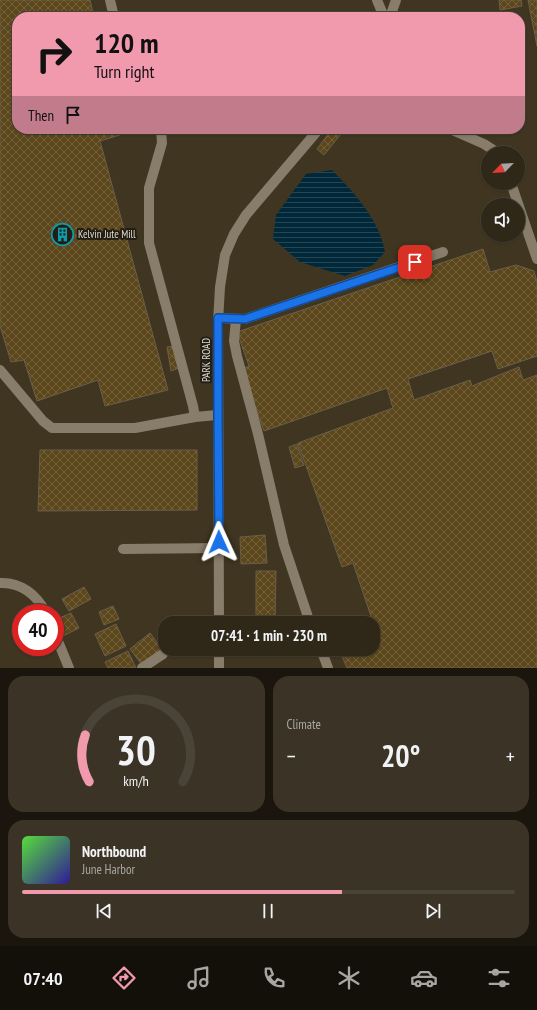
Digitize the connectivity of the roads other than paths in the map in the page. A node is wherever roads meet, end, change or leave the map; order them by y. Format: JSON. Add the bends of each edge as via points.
{"nodes":[{"id":1,"x":110,"y":0,"type":"edge"},
{"id":2,"x":377,"y":0,"type":"edge"},
{"id":3,"x":396,"y":0,"type":"edge"},
{"id":4,"x":113,"y":12,"type":"edge"},
{"id":5,"x":382,"y":12,"type":"edge"},
{"id":6,"x":392,"y":12,"type":"edge"},
{"id":7,"x":162,"y":134,"type":"edge"},
{"id":8,"x":315,"y":134,"type":"edge"},
{"id":9,"x":461,"y":134,"type":"edge"},
{"id":10,"x":487,"y":146,"type":"edge"},
{"id":11,"x":514,"y":190,"type":"edge"},
{"id":12,"x":443,"y":252,"type":"dead end"},
{"id":13,"x":537,"y":259,"type":"edge"},
{"id":14,"x":218,"y":318,"type":"junction"},
{"id":15,"x":236,"y":319,"type":"junction"},
{"id":16,"x":0,"y":370,"type":"edge"},
{"id":17,"x":218,"y":415,"type":"junction"},
{"id":18,"x":195,"y":417,"type":"junction"},
{"id":19,"x":219,"y":548,"type":"junction"},
{"id":20,"x":123,"y":549,"type":"dead end"},
{"id":21,"x":0,"y":583,"type":"edge"},
{"id":22,"x":41,"y":604,"type":"edge"},
{"id":23,"x":219,"y":616,"type":"edge"},
{"id":24,"x":308,"y":616,"type":"edge"},
{"id":25,"x":64,"y":656,"type":"edge"},
{"id":26,"x":160,"y":656,"type":"edge"},
{"id":27,"x":219,"y":656,"type":"edge"},
{"id":28,"x":324,"y":656,"type":"edge"},
{"id":29,"x":69,"y":668,"type":"edge"},
{"id":30,"x":142,"y":668,"type":"edge"},
{"id":31,"x":219,"y":668,"type":"edge"},
{"id":32,"x":328,"y":668,"type":"edge"}],
"edges":[{"from":1,"to":4,"type":"street"},
{"from":2,"to":5,"type":"street"},
{"from":3,"to":6,"type":"street"},
{"from":7,"to":18,"type":"street","via":[[162,143],[149,188],[149,243]]},
{"from":8,"to":14,"type":"street","name":"PARK ROAD","via":[[246,215],[234,234],[225,255]]},
{"from":9,"to":10,"type":"street"},
{"from":11,"to":13,"type":"street"},
{"from":12,"to":15,"type":"street","via":[[245,319]]},
{"from":14,"to":15,"type":"street"},
{"from":14,"to":17,"type":"street","name":"PARK ROAD"},
{"from":15,"to":24,"type":"street","via":[[234,341],[237,356],[284,545]]},
{"from":16,"to":18,"type":"street","via":[[43,421],[52,428],[135,428]]},
{"from":17,"to":18,"type":"street"},
{"from":17,"to":19,"type":"street","name":"PARK ROAD"},
{"from":19,"to":20,"type":"street"},
{"from":19,"to":23,"type":"street","name":"PARK ROAD"},
{"from":21,"to":22,"type":"street","via":[[15,584],[28,591]]},
{"from":25,"to":29,"type":"street"},
{"from":26,"to":30,"type":"street"},
{"from":27,"to":31,"type":"street"},
{"from":28,"to":32,"type":"street"}]}
